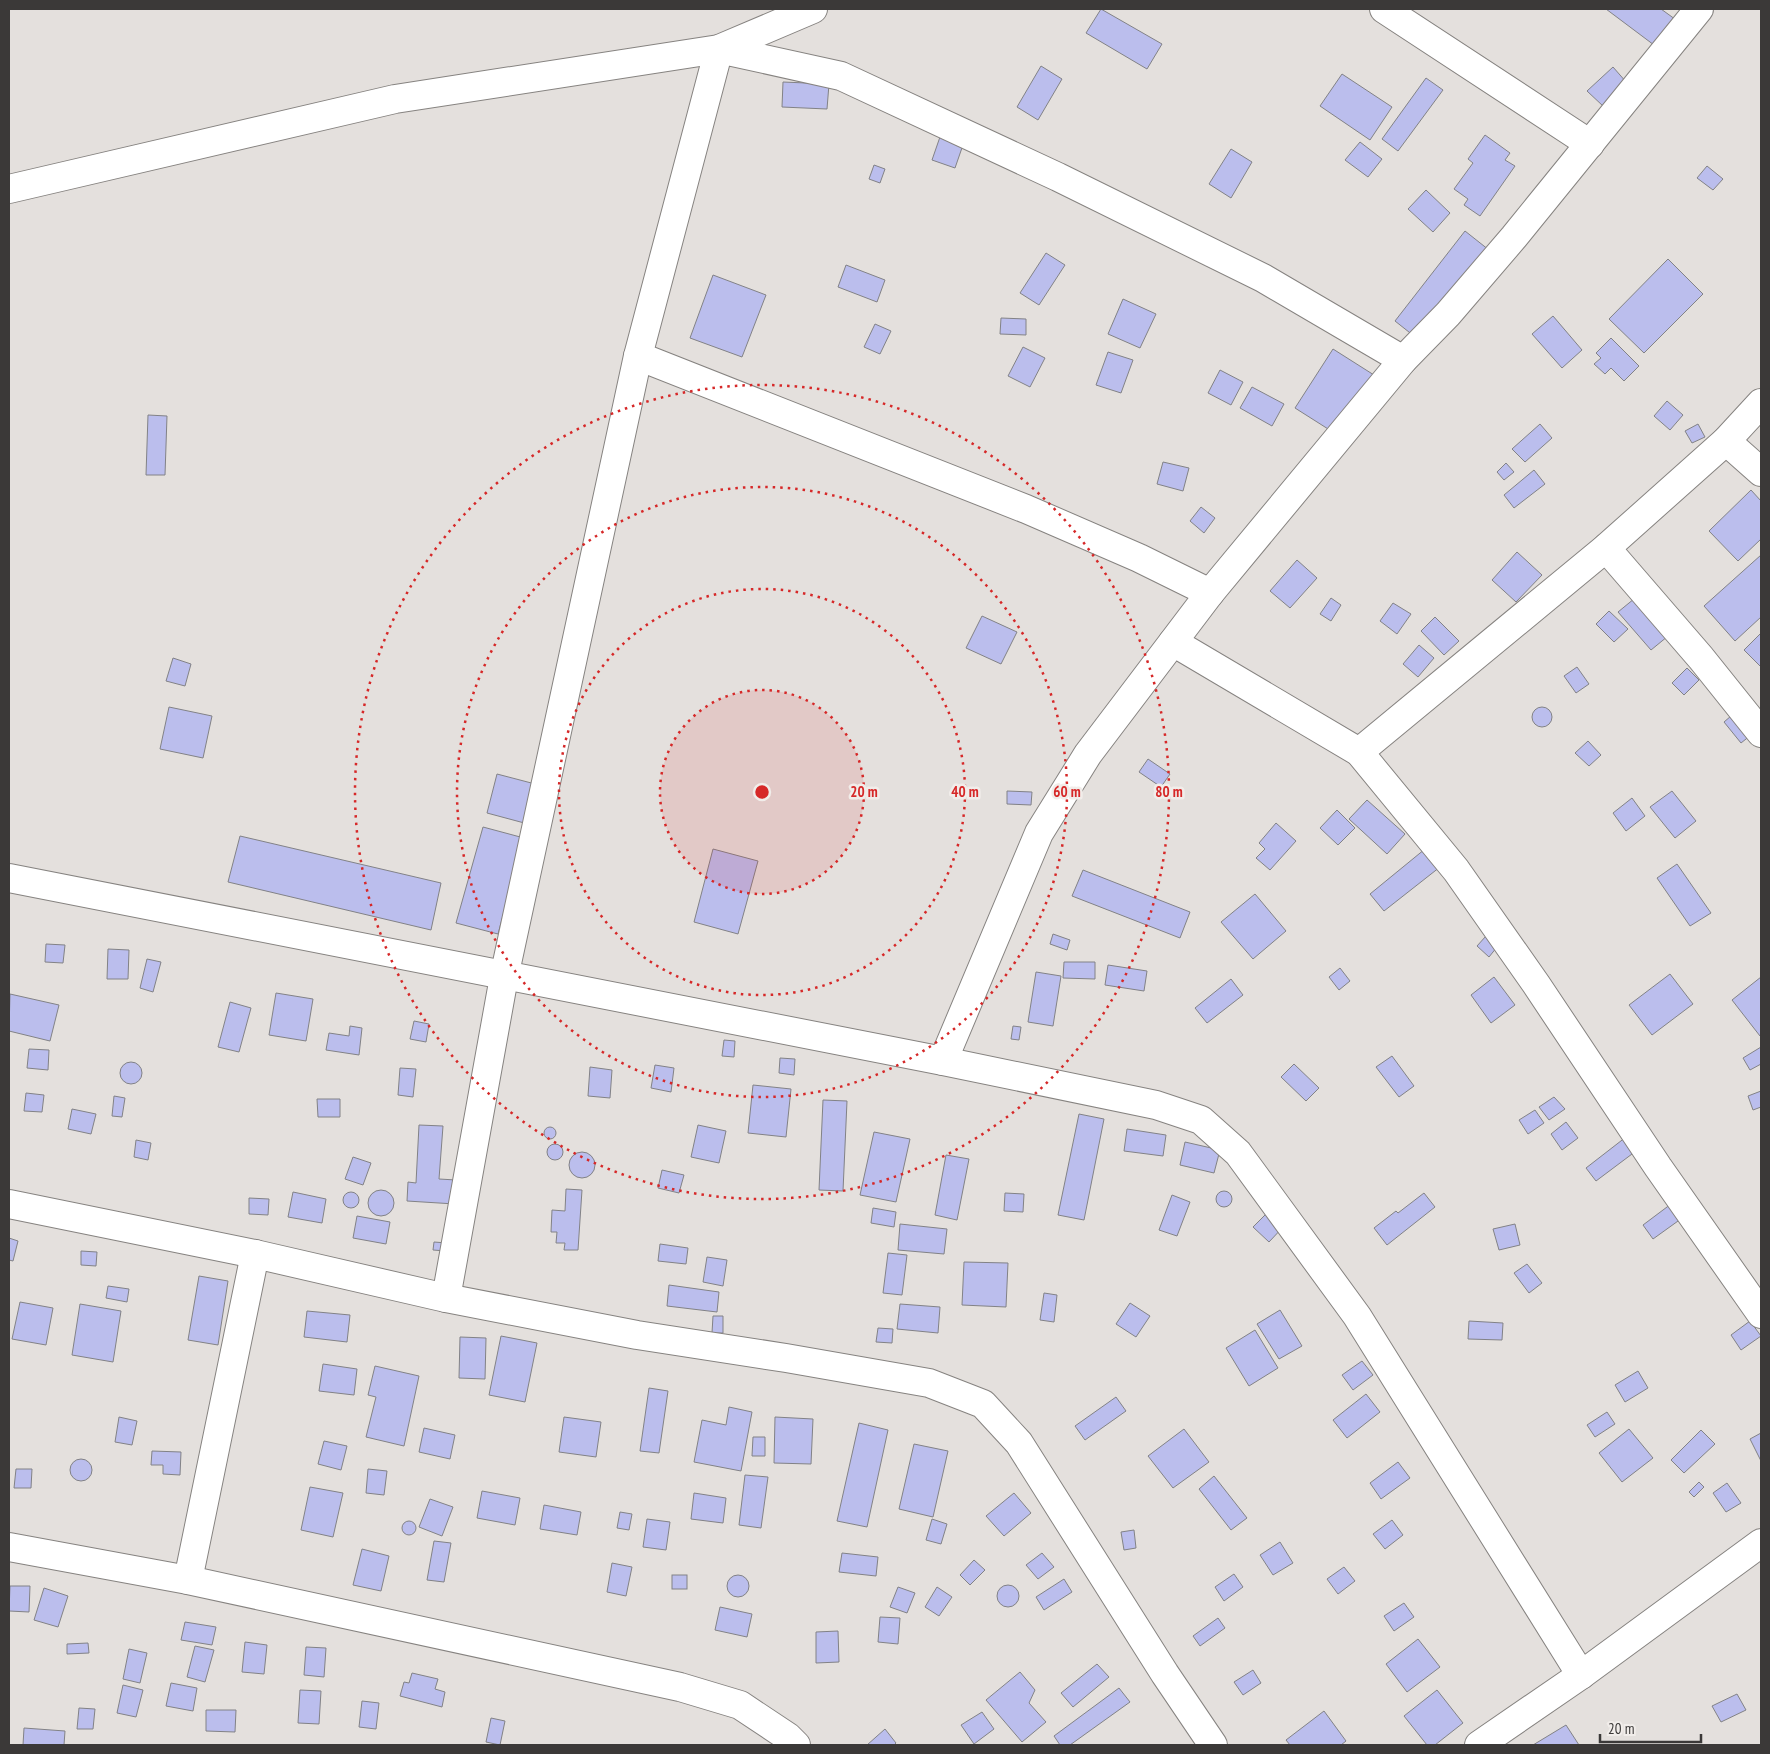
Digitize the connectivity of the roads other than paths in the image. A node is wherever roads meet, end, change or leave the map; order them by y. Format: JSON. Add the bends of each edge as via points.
{"nodes":[{"id":1,"x":813,"y":9,"type":"edge"},
{"id":2,"x":1384,"y":9,"type":"edge"},
{"id":3,"x":1699,"y":9,"type":"edge"},
{"id":4,"x":719,"y":49,"type":"junction"},
{"id":5,"x":1590,"y":144,"type":"junction"},
{"id":6,"x":9,"y":189,"type":"edge"},
{"id":7,"x":638,"y":356,"type":"junction"},
{"id":8,"x":1403,"y":360,"type":"junction"},
{"id":9,"x":1761,"y":403,"type":"edge"},
{"id":10,"x":1726,"y":441,"type":"junction"},
{"id":11,"x":1761,"y":472,"type":"edge"},
{"id":12,"x":1606,"y":548,"type":"junction"},
{"id":13,"x":1210,"y":593,"type":"junction"},
{"id":14,"x":1173,"y":642,"type":"junction"},
{"id":15,"x":1761,"y":733,"type":"edge"},
{"id":16,"x":1359,"y":752,"type":"junction"},
{"id":17,"x":9,"y":878,"type":"edge"},
{"id":18,"x":504,"y":977,"type":"junction"},
{"id":19,"x":944,"y":1061,"type":"junction"},
{"id":20,"x":9,"y":1204,"type":"edge"},
{"id":21,"x":255,"y":1254,"type":"junction"},
{"id":22,"x":446,"y":1298,"type":"junction"},
{"id":23,"x":1761,"y":1314,"type":"edge"},
{"id":24,"x":1761,"y":1543,"type":"edge"},
{"id":25,"x":9,"y":1547,"type":"edge"},
{"id":26,"x":188,"y":1580,"type":"junction"},
{"id":27,"x":1581,"y":1675,"type":"junction"},
{"id":28,"x":796,"y":1745,"type":"edge"},
{"id":29,"x":1213,"y":1745,"type":"edge"},
{"id":30,"x":1479,"y":1745,"type":"edge"}],
"edges":[{"from":1,"to":4,"type":"street"},
{"from":2,"to":5,"type":"street"},
{"from":3,"to":5,"type":"street"},
{"from":4,"to":6,"type":"street","via":[[395,99]]},
{"from":4,"to":7,"type":"street"},
{"from":4,"to":8,"type":"street","via":[[842,76],[1263,278]]},
{"from":5,"to":8,"type":"street","via":[[1448,314]]},
{"from":7,"to":13,"type":"street","via":[[1035,513]]},
{"from":7,"to":18,"type":"street"},
{"from":8,"to":13,"type":"street"},
{"from":9,"to":10,"type":"street"},
{"from":10,"to":11,"type":"street"},
{"from":10,"to":12,"type":"street"},
{"from":12,"to":15,"type":"street","via":[[1702,658]]},
{"from":12,"to":16,"type":"street"},
{"from":13,"to":14,"type":"street"},
{"from":14,"to":16,"type":"street"},
{"from":14,"to":19,"type":"street","via":[[1088,754],[1039,833]]},
{"from":16,"to":23,"type":"street","via":[[1456,870]]},
{"from":17,"to":18,"type":"street"},
{"from":18,"to":19,"type":"street"},
{"from":18,"to":22,"type":"street"},
{"from":19,"to":27,"type":"street","via":[[1156,1105],[1201,1120],[1238,1153],[1357,1316]]},
{"from":20,"to":21,"type":"street"},
{"from":21,"to":22,"type":"street"},
{"from":21,"to":26,"type":"street"},
{"from":22,"to":29,"type":"street","via":[[637,1335],[929,1383],[983,1404],[1019,1443]]},
{"from":24,"to":27,"type":"street"},
{"from":25,"to":26,"type":"street"},
{"from":26,"to":28,"type":"street","via":[[680,1687],[740,1705]]},
{"from":27,"to":30,"type":"street"}]}
